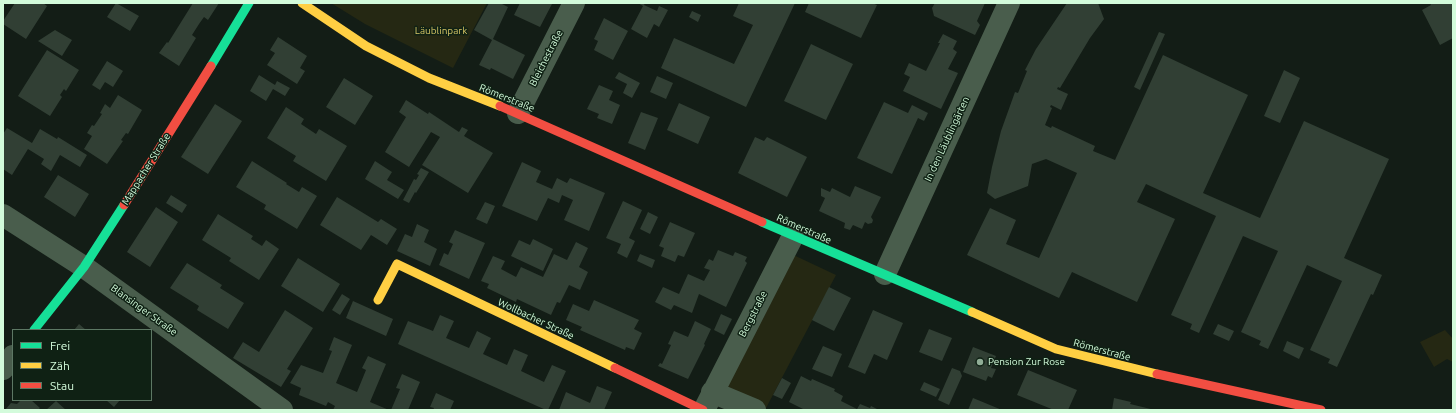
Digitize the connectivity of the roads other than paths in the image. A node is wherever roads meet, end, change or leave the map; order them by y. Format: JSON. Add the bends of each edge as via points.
{"nodes":[{"id":1,"x":249,"y":3,"type":"edge"},
{"id":2,"x":302,"y":3,"type":"edge"},
{"id":3,"x":574,"y":3,"type":"edge"},
{"id":4,"x":1010,"y":3,"type":"edge"},
{"id":5,"x":518,"y":113,"type":"junction"},
{"id":6,"x":3,"y":215,"type":"edge"},
{"id":7,"x":793,"y":236,"type":"junction"},
{"id":8,"x":84,"y":267,"type":"junction"},
{"id":9,"x":885,"y":274,"type":"junction"},
{"id":10,"x":378,"y":300,"type":"dead end"},
{"id":11,"x":35,"y":329,"type":"edge"},
{"id":12,"x":12,"y":357,"type":"edge"},
{"id":13,"x":3,"y":369,"type":"edge"},
{"id":14,"x":706,"y":404,"type":"edge"},
{"id":15,"x":282,"y":410,"type":"edge"},
{"id":16,"x":756,"y":410,"type":"edge"},
{"id":17,"x":1321,"y":410,"type":"edge"}],
"edges":[{"from":1,"to":8,"type":"street","name":"Mappacher Straße"},
{"from":2,"to":5,"type":"street","name":"Römerstraße","via":[[366,46],[429,78]]},
{"from":3,"to":5,"type":"street","name":"Bleichestraße"},
{"from":4,"to":9,"type":"street","name":"In den Läublingärten"},
{"from":5,"to":7,"type":"street","name":"Römerstraße"},
{"from":6,"to":8,"type":"street","name":"Blansinger Straße"},
{"from":7,"to":9,"type":"street","name":"Römerstraße"},
{"from":7,"to":14,"type":"street","name":"Bergstraße"},
{"from":8,"to":11,"type":"street","name":"Mappacher Straße"},
{"from":8,"to":15,"type":"street","name":"Blansinger Straße"},
{"from":9,"to":17,"type":"street","name":"Römerstraße","via":[[1056,349],[1124,367]]},
{"from":10,"to":14,"type":"street","name":"Wollbacher Straße","via":[[397,264]]},
{"from":12,"to":13,"type":"street"},
{"from":14,"to":16,"type":"street"}]}
